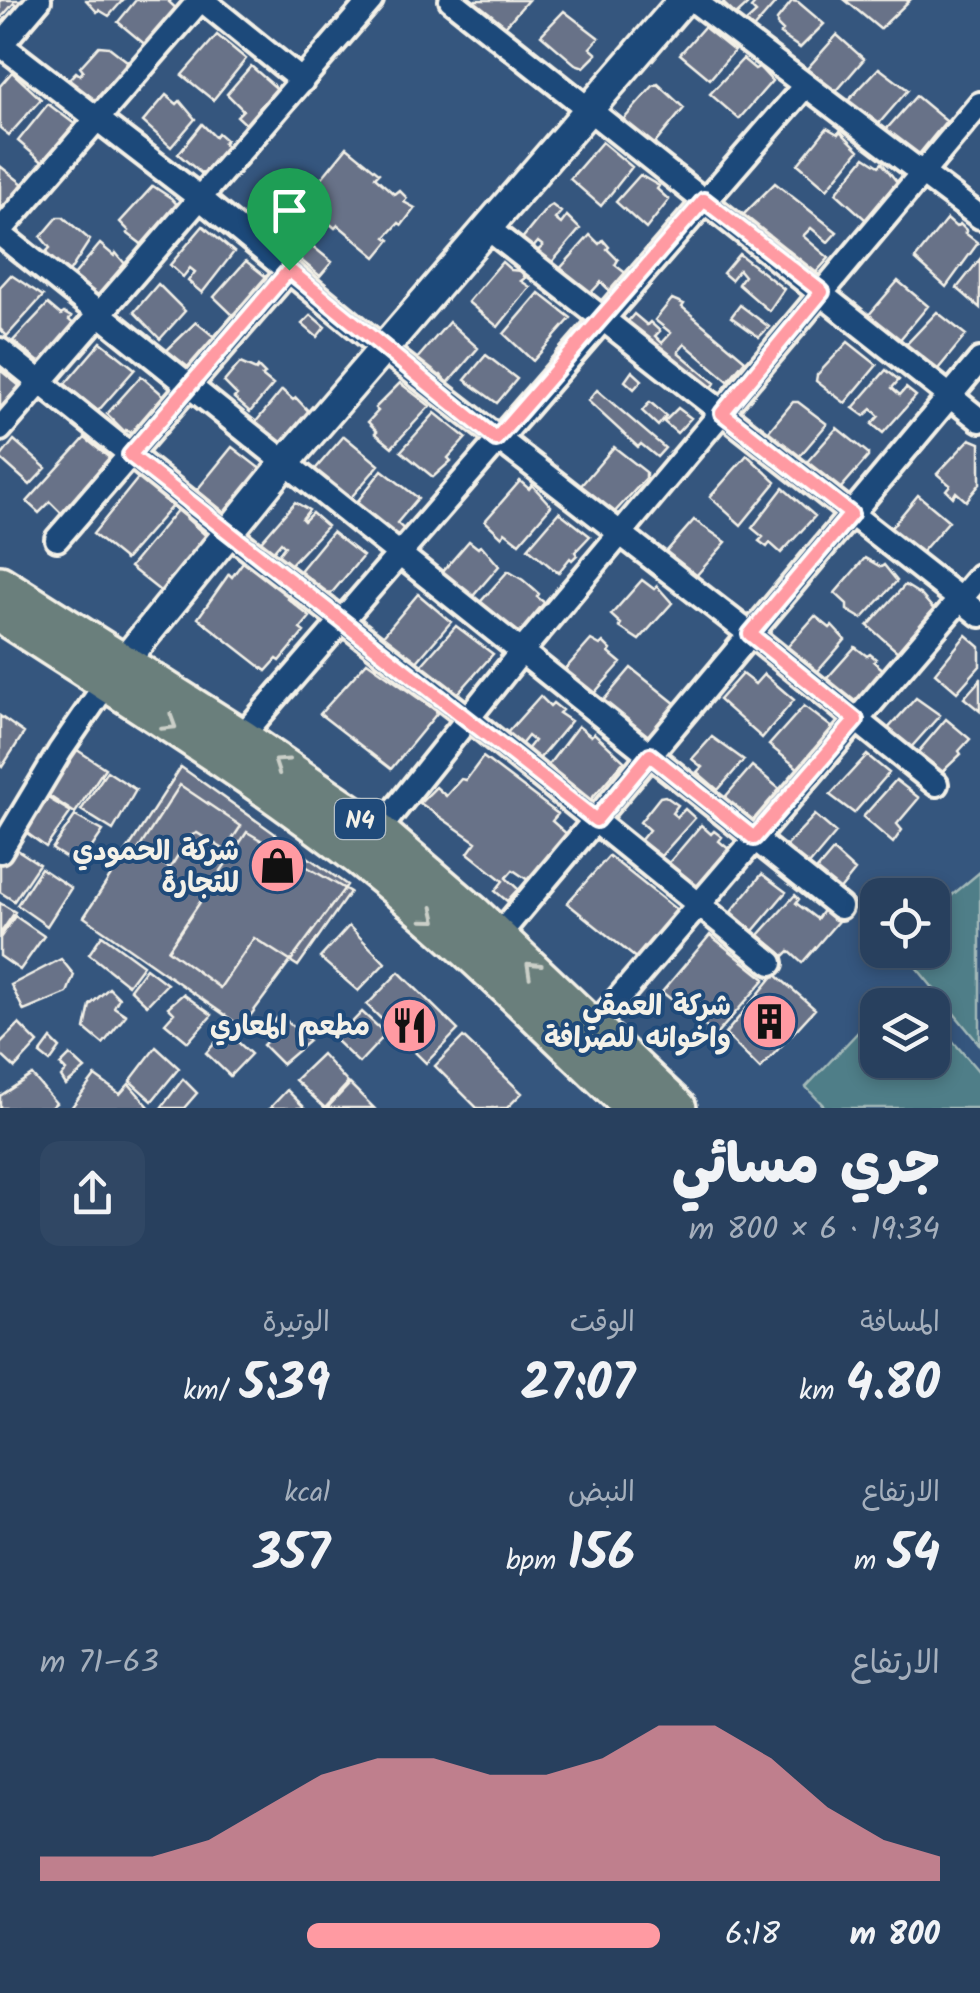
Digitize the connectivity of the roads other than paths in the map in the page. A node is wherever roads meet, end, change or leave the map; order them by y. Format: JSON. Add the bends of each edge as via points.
{"nodes":[{"id":1,"x":39,"y":0,"type":"edge"},
{"id":2,"x":201,"y":0,"type":"edge"},
{"id":3,"x":370,"y":0,"type":"edge"},
{"id":4,"x":450,"y":0,"type":"edge"},
{"id":5,"x":683,"y":0,"type":"edge"},
{"id":6,"x":693,"y":0,"type":"edge"},
{"id":7,"x":0,"y":45,"type":"edge"},
{"id":8,"x":302,"y":81,"type":"junction"},
{"id":9,"x":805,"y":86,"type":"junction"},
{"id":10,"x":980,"y":104,"type":"edge"},
{"id":11,"x":588,"y":108,"type":"junction"},
{"id":12,"x":97,"y":119,"type":"junction"},
{"id":13,"x":923,"y":172,"type":"junction"},
{"id":14,"x":200,"y":198,"type":"junction"},
{"id":15,"x":704,"y":200,"type":"junction"},
{"id":16,"x":980,"y":218,"type":"edge"},
{"id":17,"x":486,"y":227,"type":"junction"},
{"id":18,"x":0,"y":233,"type":"edge"},
{"id":19,"x":289,"y":270,"type":"junction"},
{"id":20,"x":822,"y":292,"type":"junction"},
{"id":21,"x":98,"y":313,"type":"junction"},
{"id":22,"x":602,"y":318,"type":"junction"},
{"id":23,"x":384,"y":349,"type":"junction"},
{"id":24,"x":0,"y":350,"type":"edge"},
{"id":25,"x":980,"y":360,"type":"edge"},
{"id":26,"x":41,"y":381,"type":"junction"},
{"id":27,"x":189,"y":386,"type":"junction"},
{"id":28,"x":950,"y":396,"type":"junction"},
{"id":29,"x":722,"y":413,"type":"junction"},
{"id":30,"x":980,"y":420,"type":"edge"},
{"id":31,"x":0,"y":429,"type":"edge"},
{"id":32,"x":496,"y":439,"type":"junction"},
{"id":33,"x":130,"y":455,"type":"junction"},
{"id":34,"x":285,"y":463,"type":"junction"},
{"id":35,"x":851,"y":514,"type":"junction"},
{"id":36,"x":228,"y":533,"type":"junction"},
{"id":37,"x":620,"y":534,"type":"junction"},
{"id":38,"x":57,"y":539,"type":"dead end"},
{"id":39,"x":398,"y":552,"type":"junction"},
{"id":40,"x":980,"y":576,"type":"edge"},
{"id":41,"x":0,"y":584,"type":"edge"},
{"id":42,"x":960,"y":599,"type":"junction"},
{"id":43,"x":0,"y":614,"type":"edge"},
{"id":44,"x":980,"y":615,"type":"edge"},
{"id":45,"x":340,"y":620,"type":"junction"},
{"id":46,"x":750,"y":634,"type":"junction"},
{"id":47,"x":521,"y":652,"type":"junction"},
{"id":48,"x":115,"y":673,"type":"junction"},
{"id":49,"x":468,"y":718,"type":"junction"},
{"id":50,"x":856,"y":720,"type":"junction"},
{"id":51,"x":241,"y":737,"type":"junction"},
{"id":52,"x":650,"y":755,"type":"junction"},
{"id":53,"x":936,"y":784,"type":"dead end"},
{"id":54,"x":596,"y":820,"type":"junction"},
{"id":55,"x":378,"y":830,"type":"junction"},
{"id":56,"x":754,"y":838,"type":"junction"},
{"id":57,"x":0,"y":851,"type":"edge"},
{"id":58,"x":699,"y":904,"type":"junction"},
{"id":59,"x":840,"y":907,"type":"dead end"},
{"id":60,"x":498,"y":936,"type":"junction"},
{"id":61,"x":770,"y":963,"type":"dead end"},
{"id":62,"x":594,"y":1027,"type":"junction"},
{"id":63,"x":658,"y":1105,"type":"edge"}],
"edges":[{"from":1,"to":7,"type":"street"},
{"from":2,"to":8,"type":"street"},
{"from":2,"to":12,"type":"street"},
{"from":3,"to":8,"type":"street"},
{"from":4,"to":11,"type":"street"},
{"from":5,"to":11,"type":"street"},
{"from":6,"to":9,"type":"street"},
{"from":7,"to":12,"type":"street"},
{"from":8,"to":14,"type":"street"},
{"from":9,"to":13,"type":"street"},
{"from":9,"to":15,"type":"street"},
{"from":10,"to":13,"type":"street"},
{"from":11,"to":15,"type":"street"},
{"from":11,"to":17,"type":"street"},
{"from":12,"to":14,"type":"street"},
{"from":12,"to":18,"type":"street"},
{"from":13,"to":16,"type":"street"},
{"from":13,"to":20,"type":"street"},
{"from":14,"to":19,"type":"street"},
{"from":14,"to":21,"type":"street"},
{"from":15,"to":20,"type":"street"},
{"from":15,"to":22,"type":"street"},
{"from":17,"to":22,"type":"street"},
{"from":17,"to":23,"type":"street"},
{"from":18,"to":21,"type":"street"},
{"from":19,"to":23,"type":"street"},
{"from":19,"to":27,"type":"street"},
{"from":20,"to":28,"type":"street"},
{"from":20,"to":29,"type":"street"},
{"from":21,"to":26,"type":"street"},
{"from":21,"to":27,"type":"street"},
{"from":22,"to":29,"type":"street"},
{"from":22,"to":32,"type":"street"},
{"from":23,"to":32,"type":"street"},
{"from":23,"to":34,"type":"street"},
{"from":24,"to":26,"type":"street"},
{"from":25,"to":28,"type":"street"},
{"from":26,"to":31,"type":"street"},
{"from":26,"to":33,"type":"street"},
{"from":27,"to":33,"type":"street"},
{"from":27,"to":34,"type":"street"},
{"from":28,"to":30,"type":"street"},
{"from":28,"to":35,"type":"street"},
{"from":29,"to":35,"type":"street"},
{"from":29,"to":37,"type":"street"},
{"from":32,"to":37,"type":"street"},
{"from":32,"to":39,"type":"street"},
{"from":33,"to":36,"type":"street"},
{"from":33,"to":38,"type":"street"},
{"from":34,"to":36,"type":"street"},
{"from":34,"to":39,"type":"street"},
{"from":35,"to":42,"type":"street"},
{"from":35,"to":46,"type":"street"},
{"from":36,"to":45,"type":"street"},
{"from":36,"to":48,"type":"street"},
{"from":37,"to":46,"type":"street"},
{"from":37,"to":47,"type":"street"},
{"from":39,"to":45,"type":"street"},
{"from":39,"to":47,"type":"street"},
{"from":40,"to":42,"type":"street"},
{"from":41,"to":48,"type":"highway","number":"N4"},
{"from":42,"to":44,"type":"street"},
{"from":42,"to":50,"type":"street"},
{"from":43,"to":48,"type":"highway","number":"N4"},
{"from":45,"to":49,"type":"street"},
{"from":45,"to":51,"type":"street"},
{"from":46,"to":50,"type":"street"},
{"from":46,"to":52,"type":"street"},
{"from":47,"to":49,"type":"street"},
{"from":47,"to":52,"type":"street"},
{"from":48,"to":51,"type":"highway","number":"N4"},
{"from":48,"to":57,"type":"street"},
{"from":48,"to":63,"type":"highway","number":"N4","one_way":true,"via":[[357,856]]},
{"from":49,"to":54,"type":"street"},
{"from":49,"to":55,"type":"street"},
{"from":50,"to":53,"type":"street"},
{"from":50,"to":56,"type":"street"},
{"from":55,"to":51,"type":"highway","number":"N4","one_way":true},
{"from":52,"to":54,"type":"street"},
{"from":52,"to":56,"type":"street"},
{"from":54,"to":58,"type":"street"},
{"from":54,"to":60,"type":"street"},
{"from":55,"to":60,"type":"highway","number":"N4"},
{"from":56,"to":58,"type":"street"},
{"from":56,"to":59,"type":"street"},
{"from":58,"to":61,"type":"street"},
{"from":58,"to":62,"type":"street"},
{"from":62,"to":60,"type":"highway","number":"N4","one_way":true},
{"from":62,"to":63,"type":"highway","number":"N4"}]}
